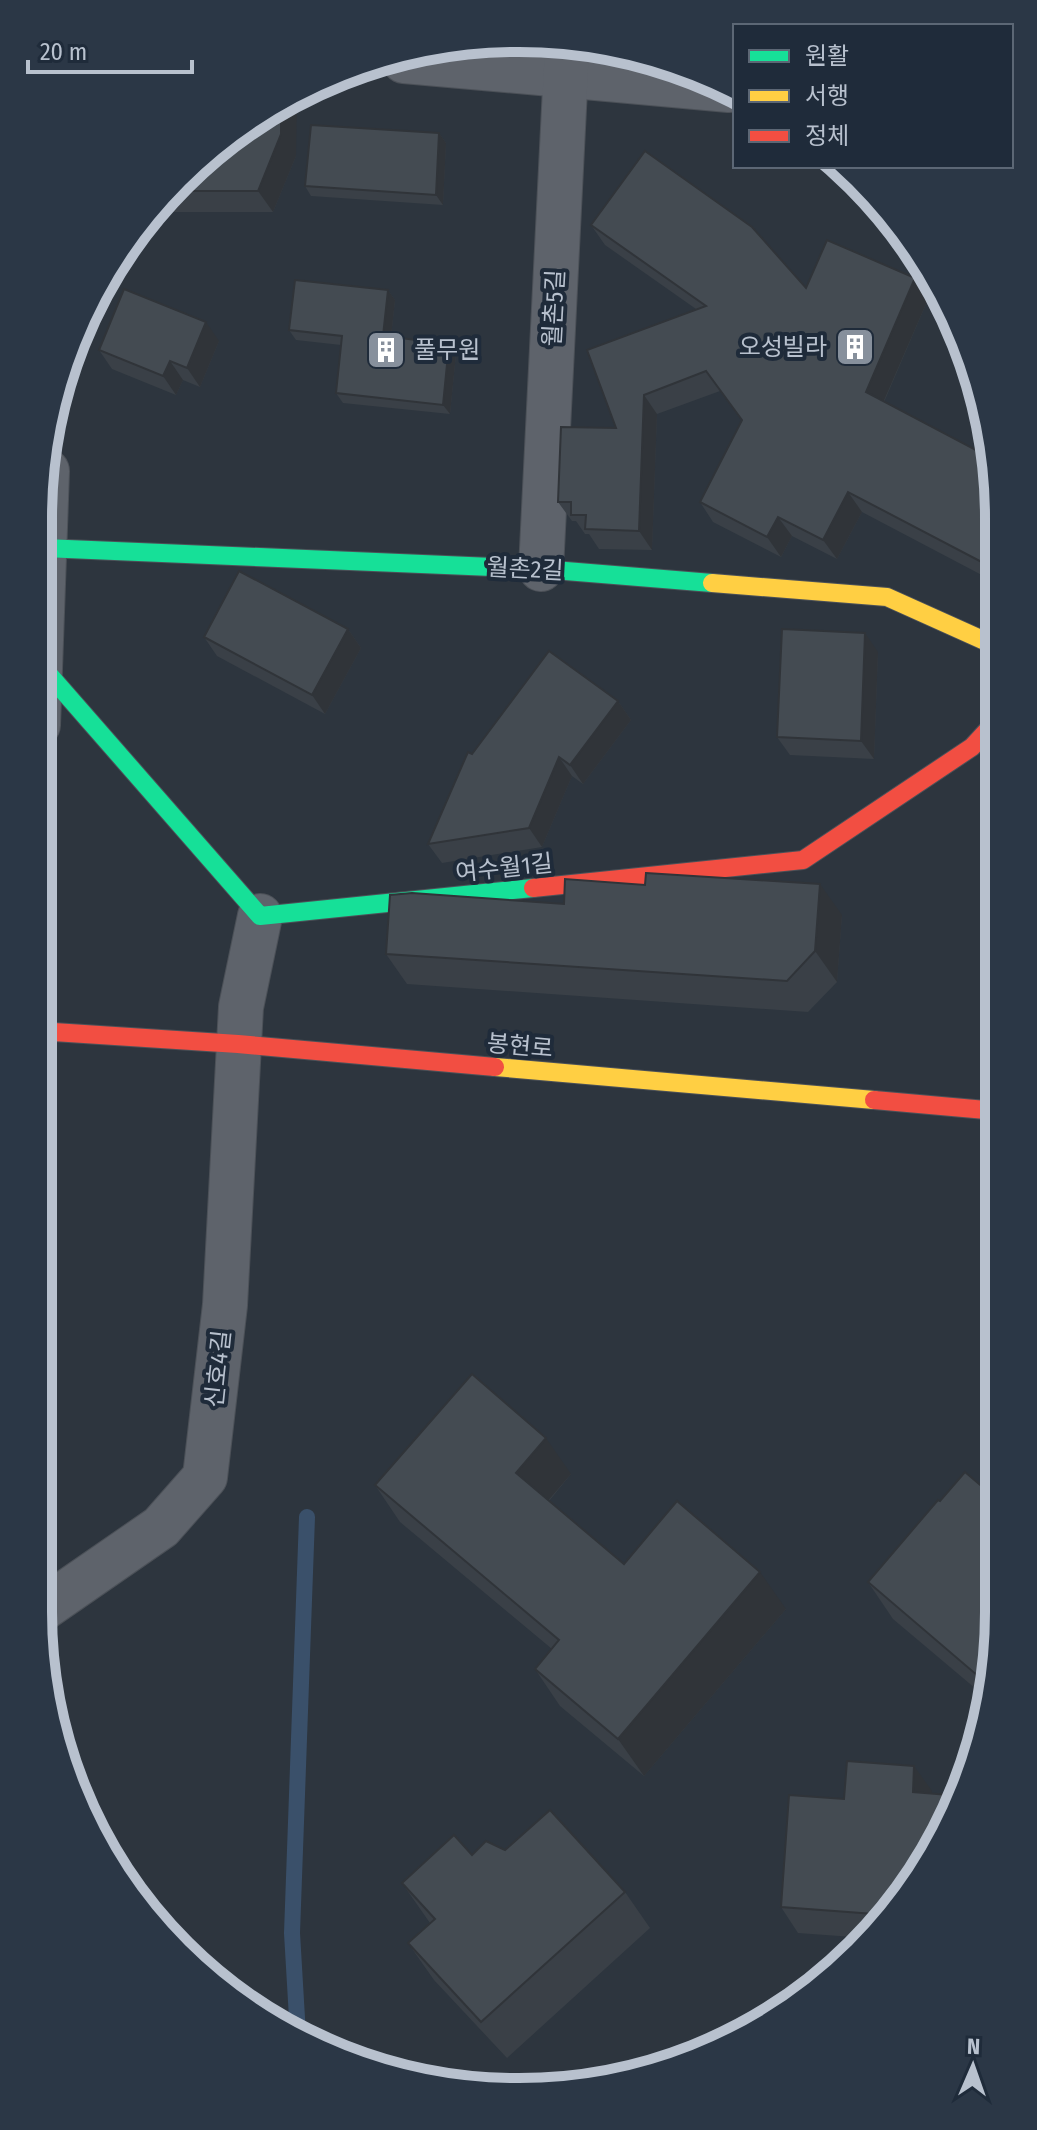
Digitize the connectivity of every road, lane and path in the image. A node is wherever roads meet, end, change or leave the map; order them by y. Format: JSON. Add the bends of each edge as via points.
{"nodes":[{"id":1,"x":427,"y":61,"type":"edge"},
{"id":2,"x":566,"y":61,"type":"edge"},
{"id":3,"x":679,"y":81,"type":"edge"},
{"id":4,"x":52,"y":548,"type":"edge"},
{"id":5,"x":541,"y":569,"type":"junction"},
{"id":6,"x":985,"y":641,"type":"edge"},
{"id":7,"x":52,"y":677,"type":"edge"},
{"id":8,"x":985,"y":733,"type":"edge"},
{"id":9,"x":260,"y":916,"type":"junction"},
{"id":10,"x":52,"y":1032,"type":"edge"},
{"id":11,"x":238,"y":1044,"type":"junction"},
{"id":12,"x":985,"y":1110,"type":"edge"},
{"id":13,"x":52,"y":1602,"type":"edge"}],
"edges":[{"from":1,"to":2,"type":"street"},
{"from":2,"to":3,"type":"street"},
{"from":2,"to":5,"type":"street","name":"월촌5길"},
{"from":4,"to":5,"type":"street","name":"월촌2길"},
{"from":5,"to":6,"type":"street","name":"월촌2길","via":[[887,597]]},
{"from":7,"to":9,"type":"street"},
{"from":8,"to":9,"type":"street","name":"여수월1길","via":[[972,747],[803,860]]},
{"from":9,"to":11,"type":"street","name":"신호4길"},
{"from":10,"to":11,"type":"street","name":"봉현로"},
{"from":11,"to":12,"type":"street","name":"봉현로"},
{"from":11,"to":13,"type":"street","name":"신호4길","via":[[225,1305],[205,1477],[161,1527]]}]}
